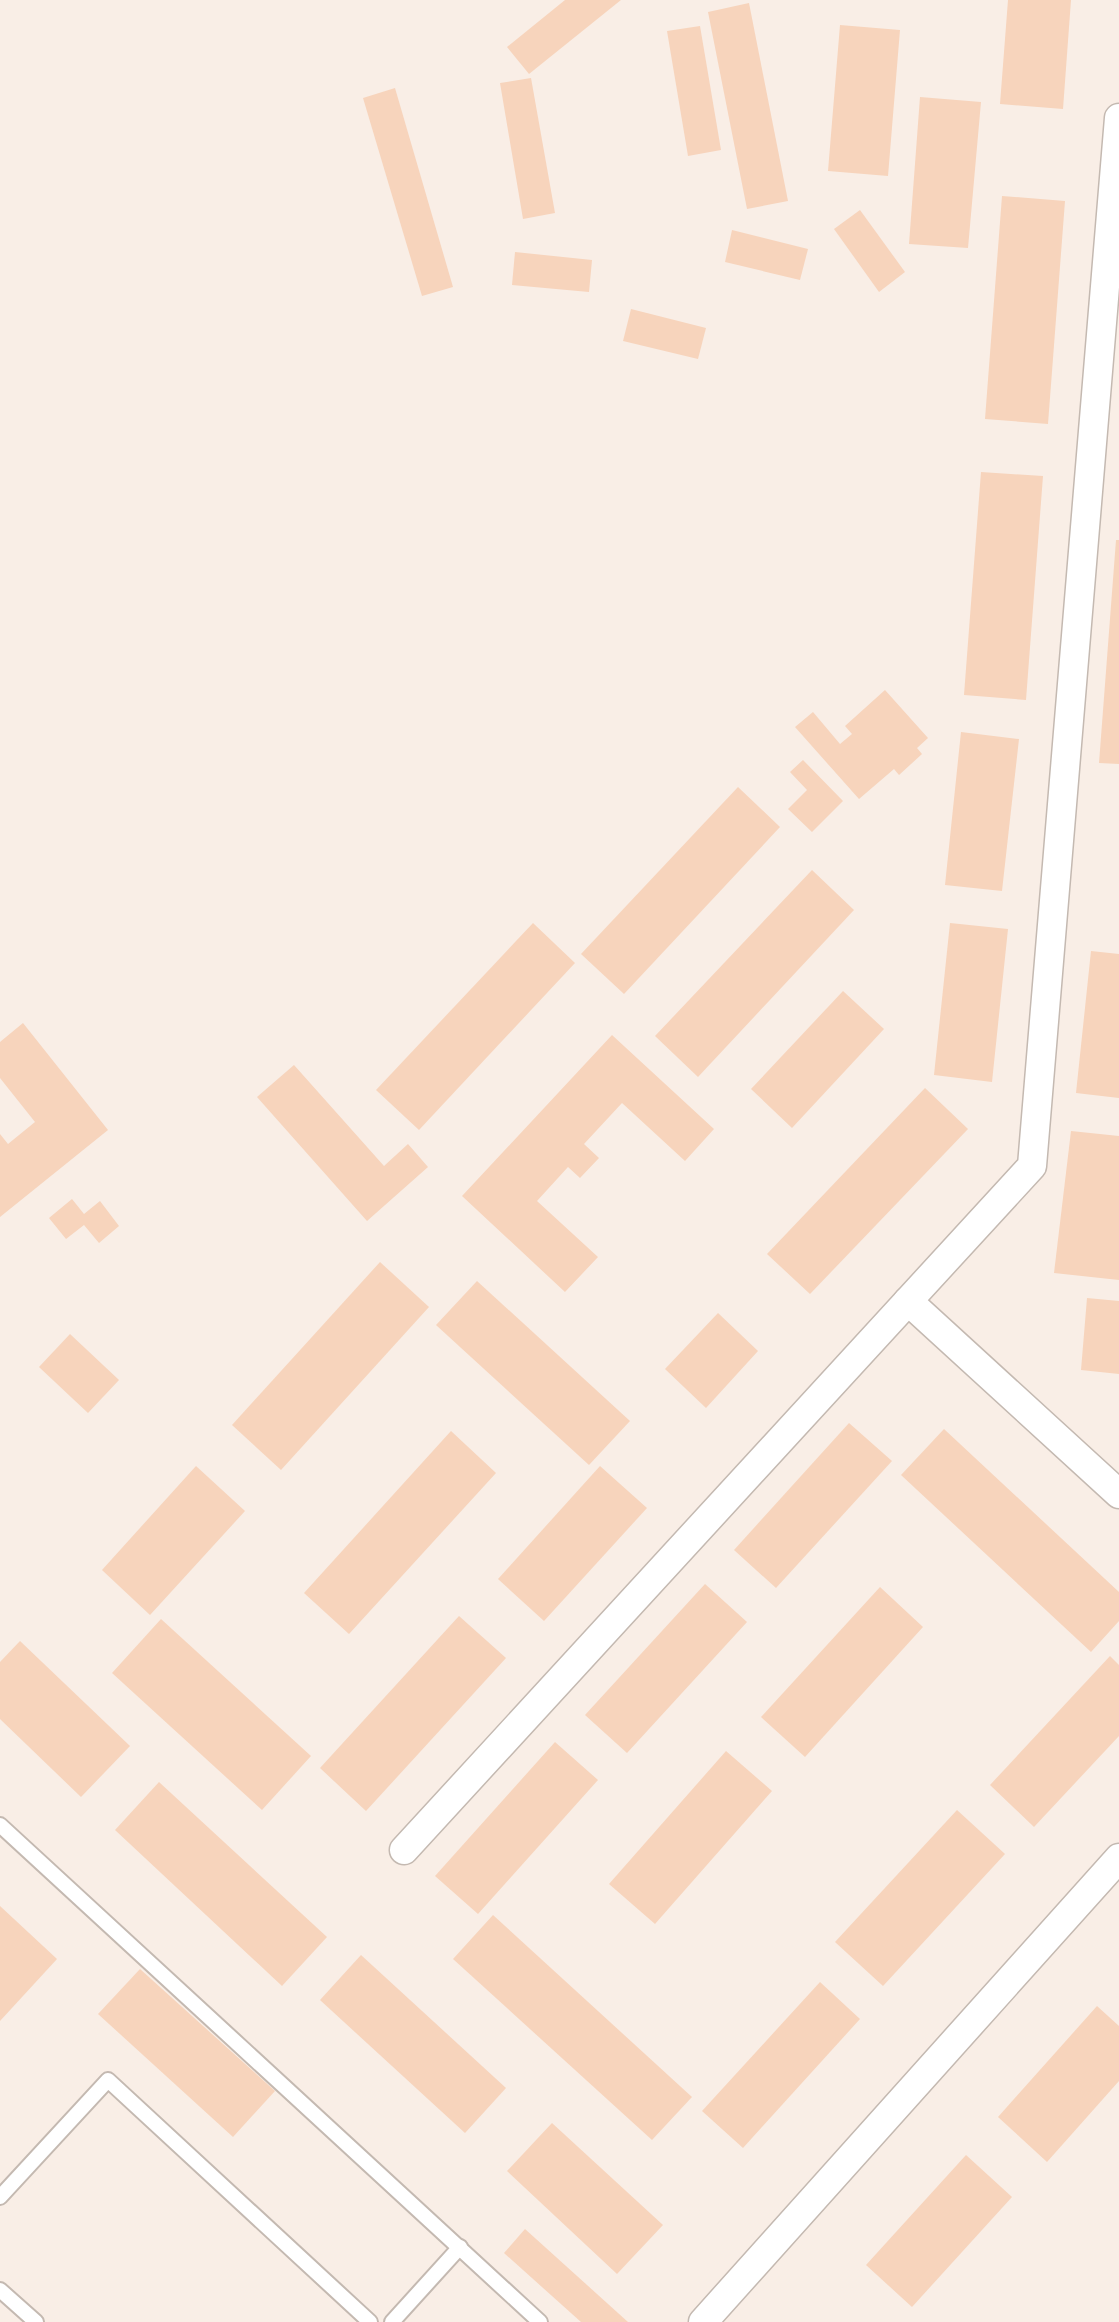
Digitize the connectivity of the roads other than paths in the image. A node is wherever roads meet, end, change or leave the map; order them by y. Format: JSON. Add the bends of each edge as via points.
{"nodes":[{"id":1,"x":1119,"y":118,"type":"edge"},
{"id":2,"x":908,"y":1300,"type":"junction"},
{"id":3,"x":1119,"y":1494,"type":"edge"},
{"id":4,"x":0,"y":1826,"type":"edge"},
{"id":5,"x":404,"y":1850,"type":"dead end"},
{"id":6,"x":1119,"y":1858,"type":"edge"},
{"id":7,"x":0,"y":2196,"type":"edge"},
{"id":8,"x":460,"y":2247,"type":"junction"},
{"id":9,"x":0,"y":2290,"type":"edge"},
{"id":10,"x":36,"y":2322,"type":"edge"},
{"id":11,"x":370,"y":2322,"type":"edge"},
{"id":12,"x":392,"y":2322,"type":"edge"},
{"id":13,"x":540,"y":2322,"type":"edge"},
{"id":14,"x":703,"y":2322,"type":"edge"}],
"edges":[{"from":1,"to":2,"type":"street","via":[[1032,1166]]},
{"from":2,"to":3,"type":"street"},
{"from":2,"to":5,"type":"street"},
{"from":4,"to":8,"type":"lane"},
{"from":6,"to":14,"type":"street"},
{"from":7,"to":11,"type":"lane","via":[[108,2080]]},
{"from":8,"to":12,"type":"lane"},
{"from":8,"to":13,"type":"lane"},
{"from":9,"to":10,"type":"lane"}]}
